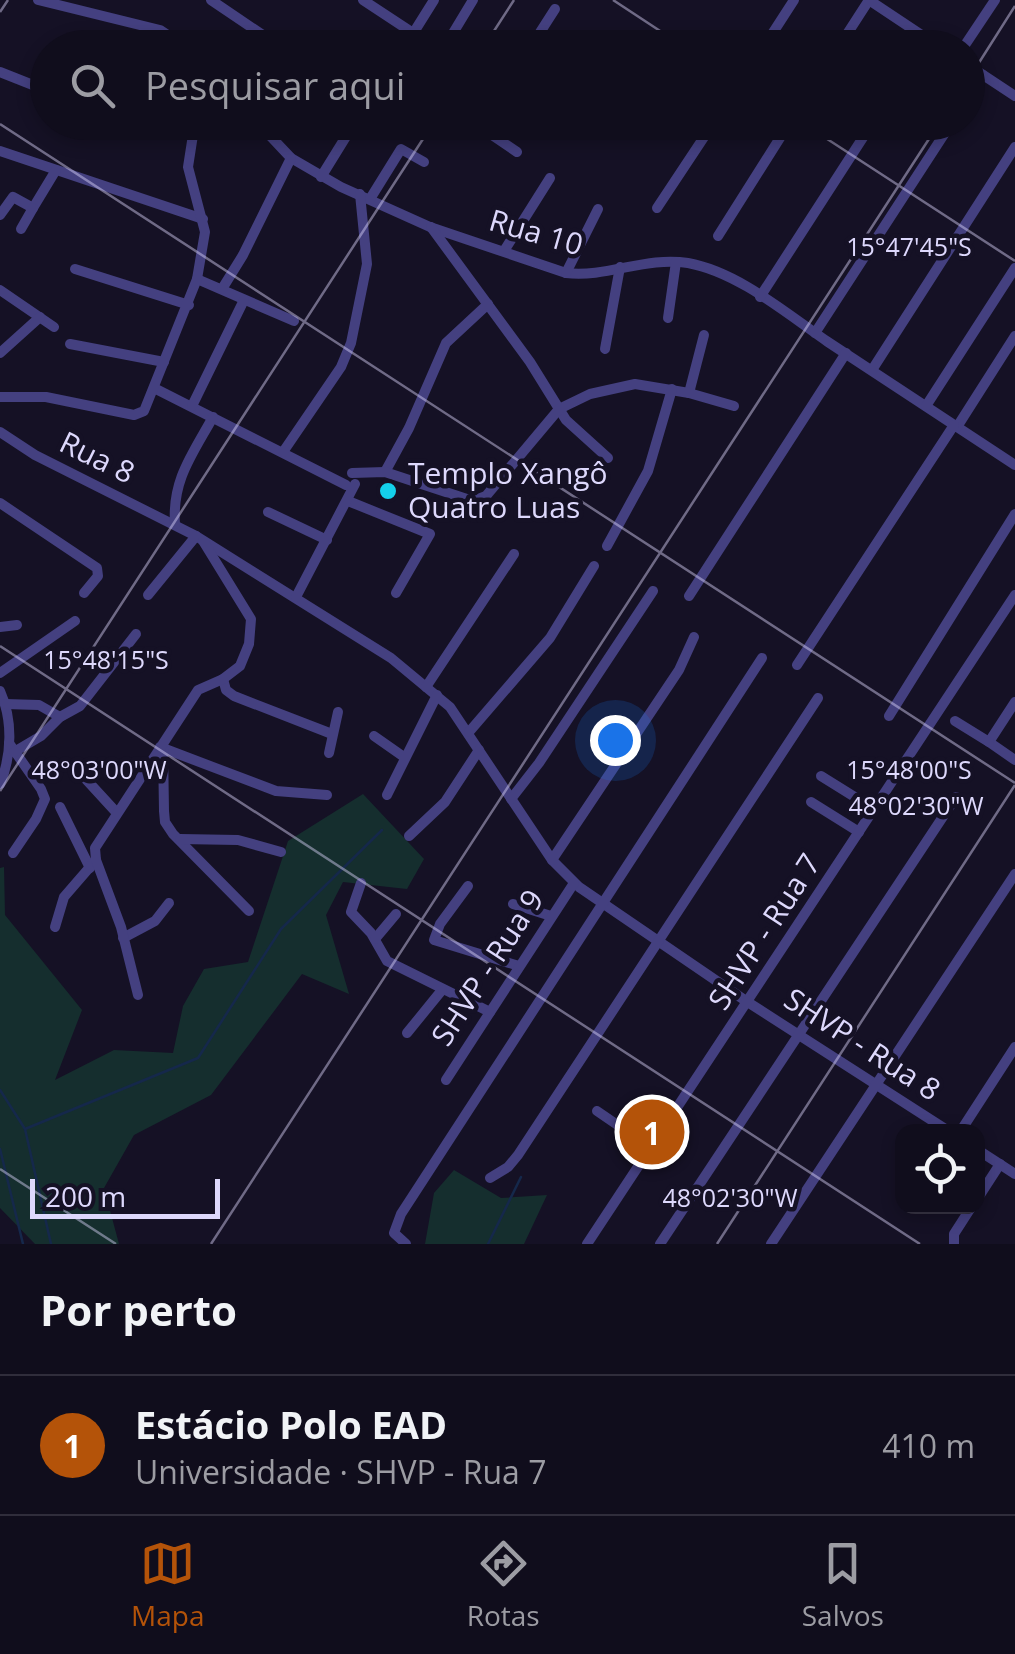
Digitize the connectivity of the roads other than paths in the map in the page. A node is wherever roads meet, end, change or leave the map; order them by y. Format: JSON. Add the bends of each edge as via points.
{"nodes":[{"id":1,"x":38,"y":0,"type":"edge"},
{"id":2,"x":211,"y":0,"type":"edge"},
{"id":3,"x":363,"y":0,"type":"edge"},
{"id":4,"x":434,"y":0,"type":"edge"},
{"id":5,"x":474,"y":0,"type":"edge"},
{"id":6,"x":794,"y":0,"type":"edge"},
{"id":7,"x":995,"y":0,"type":"edge"},
{"id":8,"x":873,"y":1,"type":"edge"},
{"id":9,"x":555,"y":9,"type":"dead end"},
{"id":10,"x":160,"y":30,"type":"edge"},
{"id":11,"x":255,"y":30,"type":"edge"},
{"id":12,"x":407,"y":30,"type":"edge"},
{"id":13,"x":415,"y":30,"type":"edge"},
{"id":14,"x":455,"y":30,"type":"edge"},
{"id":15,"x":542,"y":30,"type":"edge"},
{"id":16,"x":775,"y":30,"type":"edge"},
{"id":17,"x":851,"y":30,"type":"edge"},
{"id":18,"x":908,"y":30,"type":"edge"},
{"id":19,"x":976,"y":30,"type":"edge"},
{"id":20,"x":0,"y":72,"type":"edge"},
{"id":21,"x":985,"y":77,"type":"edge"},
{"id":22,"x":30,"y":83,"type":"edge"},
{"id":23,"x":1015,"y":96,"type":"edge"},
{"id":24,"x":191,"y":140,"type":"edge"},
{"id":25,"x":274,"y":140,"type":"edge"},
{"id":26,"x":344,"y":140,"type":"edge"},
{"id":27,"x":500,"y":140,"type":"edge"},
{"id":28,"x":702,"y":140,"type":"edge"},
{"id":29,"x":779,"y":140,"type":"edge"},
{"id":30,"x":861,"y":140,"type":"edge"},
{"id":31,"x":940,"y":140,"type":"edge"},
{"id":32,"x":1015,"y":147,"type":"edge"},
{"id":33,"x":0,"y":151,"type":"edge"},
{"id":34,"x":518,"y":152,"type":"dead end"},
{"id":35,"x":291,"y":158,"type":"junction"},
{"id":36,"x":424,"y":162,"type":"dead end"},
{"id":37,"x":56,"y":170,"type":"junction"},
{"id":38,"x":321,"y":177,"type":"junction"},
{"id":39,"x":550,"y":178,"type":"dead end"},
{"id":40,"x":365,"y":197,"type":"junction"},
{"id":41,"x":33,"y":208,"type":"junction"},
{"id":42,"x":598,"y":208,"type":"dead end"},
{"id":43,"x":658,"y":208,"type":"dead end"},
{"id":44,"x":0,"y":214,"type":"edge"},
{"id":45,"x":203,"y":219,"type":"junction"},
{"id":46,"x":430,"y":227,"type":"junction"},
{"id":47,"x":20,"y":230,"type":"dead end"},
{"id":48,"x":718,"y":236,"type":"dead end"},
{"id":49,"x":504,"y":252,"type":"junction"},
{"id":50,"x":676,"y":262,"type":"junction"},
{"id":51,"x":620,"y":267,"type":"junction"},
{"id":52,"x":76,"y":268,"type":"dead end"},
{"id":53,"x":1015,"y":268,"type":"edge"},
{"id":54,"x":566,"y":274,"type":"junction"},
{"id":55,"x":198,"y":279,"type":"junction"},
{"id":56,"x":222,"y":289,"type":"junction"},
{"id":57,"x":0,"y":290,"type":"edge"},
{"id":58,"x":760,"y":296,"type":"junction"},
{"id":59,"x":244,"y":300,"type":"junction"},
{"id":60,"x":488,"y":304,"type":"junction"},
{"id":61,"x":189,"y":305,"type":"junction"},
{"id":62,"x":40,"y":317,"type":"junction"},
{"id":63,"x":668,"y":318,"type":"dead end"},
{"id":64,"x":294,"y":322,"type":"dead end"},
{"id":65,"x":54,"y":326,"type":"dead end"},
{"id":66,"x":815,"y":333,"type":"junction"},
{"id":67,"x":704,"y":335,"type":"dead end"},
{"id":68,"x":1015,"y":336,"type":"edge"},
{"id":69,"x":70,"y":344,"type":"dead end"},
{"id":70,"x":605,"y":348,"type":"dead end"},
{"id":71,"x":0,"y":353,"type":"edge"},
{"id":72,"x":846,"y":353,"type":"junction"},
{"id":73,"x":164,"y":362,"type":"junction"},
{"id":74,"x":872,"y":370,"type":"junction"},
{"id":75,"x":154,"y":388,"type":"junction"},
{"id":76,"x":672,"y":389,"type":"junction"},
{"id":77,"x":689,"y":393,"type":"junction"},
{"id":78,"x":0,"y":397,"type":"edge"},
{"id":79,"x":192,"y":406,"type":"junction"},
{"id":80,"x":734,"y":406,"type":"dead end"},
{"id":81,"x":926,"y":406,"type":"junction"},
{"id":82,"x":558,"y":409,"type":"junction"},
{"id":83,"x":212,"y":417,"type":"junction"},
{"id":84,"x":955,"y":426,"type":"junction"},
{"id":85,"x":0,"y":432,"type":"edge"},
{"id":86,"x":282,"y":452,"type":"junction"},
{"id":87,"x":608,"y":458,"type":"dead end"},
{"id":88,"x":1015,"y":465,"type":"edge"},
{"id":89,"x":385,"y":472,"type":"junction"},
{"id":90,"x":350,"y":486,"type":"junction"},
{"id":91,"x":0,"y":503,"type":"edge"},
{"id":92,"x":268,"y":512,"type":"dead end"},
{"id":93,"x":1015,"y":514,"type":"edge"},
{"id":94,"x":174,"y":524,"type":"junction"},
{"id":95,"x":199,"y":538,"type":"junction"},
{"id":96,"x":326,"y":540,"type":"junction"},
{"id":97,"x":607,"y":546,"type":"dead end"},
{"id":98,"x":514,"y":554,"type":"dead end"},
{"id":99,"x":594,"y":566,"type":"dead end"},
{"id":100,"x":653,"y":591,"type":"dead end"},
{"id":101,"x":84,"y":593,"type":"dead end"},
{"id":102,"x":396,"y":593,"type":"dead end"},
{"id":103,"x":148,"y":595,"type":"dead end"},
{"id":104,"x":1015,"y":595,"type":"edge"},
{"id":105,"x":689,"y":596,"type":"dead end"},
{"id":106,"x":296,"y":597,"type":"junction"},
{"id":107,"x":75,"y":621,"type":"dead end"},
{"id":108,"x":18,"y":625,"type":"dead end"},
{"id":109,"x":0,"y":627,"type":"edge"},
{"id":110,"x":136,"y":634,"type":"dead end"},
{"id":111,"x":694,"y":637,"type":"dead end"},
{"id":112,"x":762,"y":658,"type":"dead end"},
{"id":113,"x":797,"y":665,"type":"dead end"},
{"id":114,"x":0,"y":673,"type":"edge"},
{"id":115,"x":223,"y":679,"type":"junction"},
{"id":116,"x":426,"y":687,"type":"junction"},
{"id":117,"x":0,"y":691,"type":"edge"},
{"id":118,"x":437,"y":695,"type":"junction"},
{"id":119,"x":818,"y":698,"type":"dead end"},
{"id":120,"x":1015,"y":702,"type":"edge"},
{"id":121,"x":5,"y":704,"type":"junction"},
{"id":122,"x":338,"y":712,"type":"dead end"},
{"id":123,"x":60,"y":716,"type":"junction"},
{"id":124,"x":890,"y":716,"type":"dead end"},
{"id":125,"x":956,"y":722,"type":"dead end"},
{"id":126,"x":469,"y":732,"type":"junction"},
{"id":127,"x":332,"y":734,"type":"junction"},
{"id":128,"x":374,"y":736,"type":"dead end"},
{"id":129,"x":989,"y":742,"type":"junction"},
{"id":130,"x":12,"y":747,"type":"junction"},
{"id":131,"x":162,"y":748,"type":"junction"},
{"id":132,"x":480,"y":750,"type":"junction"},
{"id":133,"x":329,"y":753,"type":"dead end"},
{"id":134,"x":404,"y":757,"type":"junction"},
{"id":135,"x":1015,"y":760,"type":"edge"},
{"id":136,"x":72,"y":764,"type":"dead end"},
{"id":137,"x":821,"y":776,"type":"dead end"},
{"id":138,"x":0,"y":784,"type":"edge"},
{"id":139,"x":327,"y":795,"type":"dead end"},
{"id":140,"x":387,"y":795,"type":"dead end"},
{"id":141,"x":956,"y":797,"type":"dead end"},
{"id":142,"x":511,"y":799,"type":"junction"},
{"id":143,"x":811,"y":802,"type":"dead end"},
{"id":144,"x":60,"y":806,"type":"dead end"},
{"id":145,"x":874,"y":809,"type":"junction"},
{"id":146,"x":116,"y":812,"type":"junction"},
{"id":147,"x":859,"y":832,"type":"junction"},
{"id":148,"x":410,"y":836,"type":"dead end"},
{"id":149,"x":180,"y":839,"type":"junction"},
{"id":150,"x":281,"y":852,"type":"dead end"},
{"id":151,"x":13,"y":853,"type":"dead end"},
{"id":152,"x":552,"y":860,"type":"junction"},
{"id":153,"x":93,"y":864,"type":"junction"},
{"id":154,"x":1015,"y":874,"type":"edge"},
{"id":155,"x":361,"y":883,"type":"dead end"},
{"id":156,"x":574,"y":883,"type":"junction"},
{"id":157,"x":468,"y":886,"type":"dead end"},
{"id":158,"x":169,"y":903,"type":"dead end"},
{"id":159,"x":513,"y":904,"type":"dead end"},
{"id":160,"x":604,"y":904,"type":"junction"},
{"id":161,"x":249,"y":911,"type":"dead end"},
{"id":162,"x":396,"y":914,"type":"dead end"},
{"id":163,"x":550,"y":916,"type":"junction"},
{"id":164,"x":55,"y":927,"type":"dead end"},
{"id":165,"x":123,"y":938,"type":"junction"},
{"id":166,"x":374,"y":939,"type":"junction"},
{"id":167,"x":658,"y":940,"type":"junction"},
{"id":168,"x":518,"y":966,"type":"junction"},
{"id":169,"x":442,"y":990,"type":"junction"},
{"id":170,"x":138,"y":995,"type":"dead end"},
{"id":171,"x":746,"y":1001,"type":"junction"},
{"id":172,"x":490,"y":1012,"type":"junction"},
{"id":173,"x":407,"y":1033,"type":"dead end"},
{"id":174,"x":800,"y":1034,"type":"junction"},
{"id":175,"x":1015,"y":1047,"type":"edge"},
{"id":176,"x":446,"y":1080,"type":"dead end"},
{"id":177,"x":878,"y":1084,"type":"junction"},
{"id":178,"x":596,"y":1112,"type":"dead end"},
{"id":179,"x":938,"y":1124,"type":"edge"},
{"id":180,"x":965,"y":1124,"type":"edge"},
{"id":181,"x":651,"y":1148,"type":"junction"},
{"id":182,"x":985,"y":1154,"type":"edge"},
{"id":183,"x":1000,"y":1164,"type":"junction"},
{"id":184,"x":1015,"y":1174,"type":"edge"},
{"id":185,"x":490,"y":1178,"type":"dead end"},
{"id":186,"x":985,"y":1187,"type":"edge"},
{"id":187,"x":967,"y":1214,"type":"edge"},
{"id":188,"x":406,"y":1244,"type":"edge"},
{"id":189,"x":587,"y":1244,"type":"edge"},
{"id":190,"x":660,"y":1244,"type":"edge"},
{"id":191,"x":771,"y":1244,"type":"edge"},
{"id":192,"x":954,"y":1244,"type":"edge"}],
"edges":[{"from":1,"to":10,"type":"street"},
{"from":2,"to":11,"type":"street"},
{"from":3,"to":12,"type":"street"},
{"from":4,"to":13,"type":"street"},
{"from":5,"to":14,"type":"street"},
{"from":6,"to":16,"type":"street"},
{"from":7,"to":19,"type":"street"},
{"from":8,"to":17,"type":"street"},
{"from":8,"to":18,"type":"street"},
{"from":9,"to":15,"type":"street"},
{"from":20,"to":22,"type":"street"},
{"from":21,"to":23,"type":"street"},
{"from":24,"to":45,"type":"street","via":[[188,166]]},
{"from":25,"to":35,"type":"street","name":"Rua 10"},
{"from":26,"to":38,"type":"street"},
{"from":27,"to":34,"type":"street"},
{"from":28,"to":43,"type":"street"},
{"from":29,"to":48,"type":"street"},
{"from":30,"to":58,"type":"street"},
{"from":31,"to":66,"type":"street"},
{"from":32,"to":74,"type":"street"},
{"from":33,"to":37,"type":"street"},
{"from":35,"to":38,"type":"street","name":"Rua 10"},
{"from":35,"to":56,"type":"street"},
{"from":36,"to":40,"type":"street","via":[[401,149]]},
{"from":37,"to":41,"type":"street"},
{"from":37,"to":45,"type":"street"},
{"from":38,"to":40,"type":"street","name":"Rua 10"},
{"from":39,"to":49,"type":"street"},
{"from":40,"to":46,"type":"street","name":"Rua 10"},
{"from":40,"to":86,"type":"street","via":[[367,264],[351,343]]},
{"from":41,"to":44,"type":"street","via":[[13,197]]},
{"from":41,"to":47,"type":"street"},
{"from":42,"to":54,"type":"street"},
{"from":45,"to":55,"type":"street"},
{"from":46,"to":49,"type":"street","name":"Rua 10"},
{"from":46,"to":60,"type":"street"},
{"from":49,"to":54,"type":"street","name":"Rua 10"},
{"from":50,"to":51,"type":"street","name":"Rua 10"},
{"from":50,"to":58,"type":"street","name":"Rua 10","via":[[706,267]]},
{"from":50,"to":63,"type":"street"},
{"from":51,"to":54,"type":"street","name":"Rua 10"},
{"from":51,"to":70,"type":"street"},
{"from":52,"to":61,"type":"street"},
{"from":53,"to":81,"type":"street"},
{"from":55,"to":56,"type":"street"},
{"from":55,"to":61,"type":"street"},
{"from":56,"to":59,"type":"street"},
{"from":57,"to":62,"type":"street"},
{"from":58,"to":66,"type":"street","name":"Rua 10"},
{"from":59,"to":64,"type":"street"},
{"from":59,"to":79,"type":"street"},
{"from":60,"to":82,"type":"street"},
{"from":60,"to":89,"type":"street","via":[[446,343]]},
{"from":61,"to":73,"type":"street"},
{"from":62,"to":65,"type":"street"},
{"from":62,"to":71,"type":"street"},
{"from":66,"to":72,"type":"street","name":"Rua 10"},
{"from":67,"to":77,"type":"street"},
{"from":68,"to":84,"type":"street"},
{"from":69,"to":73,"type":"street"},
{"from":72,"to":74,"type":"street","name":"Rua 10"},
{"from":72,"to":105,"type":"street"},
{"from":73,"to":75,"type":"street"},
{"from":74,"to":81,"type":"street","name":"Rua 10"},
{"from":75,"to":78,"type":"street","via":[[136,415],[46,397]]},
{"from":75,"to":79,"type":"street"},
{"from":76,"to":77,"type":"street"},
{"from":76,"to":82,"type":"street","via":[[624,384]]},
{"from":76,"to":97,"type":"street","via":[[648,470]]},
{"from":77,"to":80,"type":"street"},
{"from":79,"to":83,"type":"street"},
{"from":81,"to":84,"type":"street","name":"Rua 10"},
{"from":82,"to":87,"type":"street"},
{"from":82,"to":89,"type":"street","via":[[480,500]]},
{"from":83,"to":86,"type":"street"},
{"from":83,"to":94,"type":"street","via":[[176,486]]},
{"from":84,"to":88,"type":"street","name":"Rua 10"},
{"from":84,"to":113,"type":"street"},
{"from":85,"to":94,"type":"street","name":"Rua 8"},
{"from":86,"to":90,"type":"street"},
{"from":89,"to":90,"type":"street"},
{"from":90,"to":96,"type":"street"},
{"from":90,"to":102,"type":"street","via":[[429,533]]},
{"from":91,"to":101,"type":"street","via":[[98,569]]},
{"from":92,"to":96,"type":"street"},
{"from":93,"to":124,"type":"street"},
{"from":94,"to":95,"type":"street","name":"Rua 8"},
{"from":95,"to":103,"type":"street"},
{"from":95,"to":106,"type":"street","name":"Rua 8"},
{"from":95,"to":115,"type":"street","via":[[251,618],[244,658]]},
{"from":96,"to":106,"type":"street"},
{"from":98,"to":116,"type":"street"},
{"from":99,"to":126,"type":"street","via":[[550,638]]},
{"from":100,"to":142,"type":"street"},
{"from":104,"to":145,"type":"street","name":"SHVP - Rua 7"},
{"from":106,"to":116,"type":"street","name":"Rua 8"},
{"from":107,"to":114,"type":"street"},
{"from":108,"to":109,"type":"street"},
{"from":110,"to":123,"type":"street","via":[[80,706]]},
{"from":111,"to":152,"type":"street","via":[[679,670]]},
{"from":112,"to":160,"type":"street"},
{"from":115,"to":127,"type":"street","via":[[234,696]]},
{"from":115,"to":131,"type":"street","via":[[198,690]]},
{"from":116,"to":118,"type":"street","name":"Rua 8"},
{"from":117,"to":121,"type":"street"},
{"from":118,"to":126,"type":"street","name":"Rua 8"},
{"from":118,"to":134,"type":"street"},
{"from":119,"to":167,"type":"street"},
{"from":120,"to":129,"type":"street"},
{"from":121,"to":123,"type":"street","via":[[39,705]]},
{"from":121,"to":130,"type":"street"},
{"from":122,"to":127,"type":"street"},
{"from":123,"to":130,"type":"street","via":[[41,736]]},
{"from":125,"to":129,"type":"street"},
{"from":126,"to":132,"type":"street","name":"Rua 8"},
{"from":127,"to":133,"type":"street"},
{"from":128,"to":134,"type":"street"},
{"from":129,"to":135,"type":"street"},
{"from":130,"to":138,"type":"street"},
{"from":130,"to":151,"type":"street","via":[[45,799]]},
{"from":131,"to":139,"type":"street","via":[[276,791]]},
{"from":131,"to":146,"type":"street"},
{"from":131,"to":149,"type":"street","via":[[166,822]]},
{"from":132,"to":142,"type":"street","name":"SHVP - Rua 8"},
{"from":132,"to":148,"type":"street","via":[[445,802]]},
{"from":134,"to":140,"type":"street"},
{"from":136,"to":146,"type":"street"},
{"from":137,"to":145,"type":"street"},
{"from":141,"to":174,"type":"street"},
{"from":142,"to":152,"type":"street","name":"SHVP - Rua 8"},
{"from":143,"to":147,"type":"street"},
{"from":144,"to":153,"type":"street"},
{"from":145,"to":147,"type":"street","name":"SHVP - Rua 7"},
{"from":146,"to":153,"type":"street"},
{"from":147,"to":171,"type":"street","name":"SHVP - Rua 7"},
{"from":149,"to":150,"type":"street","via":[[238,840]]},
{"from":149,"to":161,"type":"street"},
{"from":152,"to":156,"type":"street","name":"SHVP - Rua 8"},
{"from":153,"to":164,"type":"street","via":[[64,897]]},
{"from":153,"to":165,"type":"street"},
{"from":154,"to":177,"type":"street"},
{"from":155,"to":166,"type":"street","via":[[351,912]]},
{"from":156,"to":160,"type":"street","name":"SHVP - Rua 8"},
{"from":156,"to":163,"type":"street","name":"SHVP - Rua 9"},
{"from":157,"to":168,"type":"street","via":[[434,940]]},
{"from":158,"to":165,"type":"street","via":[[159,918]]},
{"from":159,"to":163,"type":"street"},
{"from":160,"to":167,"type":"street","name":"SHVP - Rua 8"},
{"from":160,"to":188,"type":"street","via":[[396,1224],[395,1236]]},
{"from":162,"to":166,"type":"street"},
{"from":163,"to":168,"type":"street","name":"SHVP - Rua 9"},
{"from":165,"to":170,"type":"street"},
{"from":166,"to":169,"type":"street","via":[[387,961]]},
{"from":167,"to":171,"type":"street","name":"SHVP - Rua 8"},
{"from":167,"to":185,"type":"street","via":[[513,1162]]},
{"from":168,"to":172,"type":"street","name":"SHVP - Rua 9"},
{"from":169,"to":172,"type":"street"},
{"from":169,"to":173,"type":"street"},
{"from":171,"to":174,"type":"street","name":"SHVP - Rua 8"},
{"from":171,"to":181,"type":"street","name":"SHVP - Rua 7"},
{"from":172,"to":176,"type":"street","name":"SHVP - Rua 9"},
{"from":174,"to":177,"type":"street","name":"SHVP - Rua 8"},
{"from":174,"to":190,"type":"street"},
{"from":175,"to":180,"type":"street"},
{"from":177,"to":179,"type":"street","name":"SHVP - Rua 8"},
{"from":177,"to":191,"type":"street"},
{"from":178,"to":181,"type":"street"},
{"from":181,"to":189,"type":"street","name":"SHVP - Rua 7"},
{"from":182,"to":183,"type":"street"},
{"from":183,"to":184,"type":"street"},
{"from":183,"to":186,"type":"street"},
{"from":187,"to":192,"type":"street"}]}
